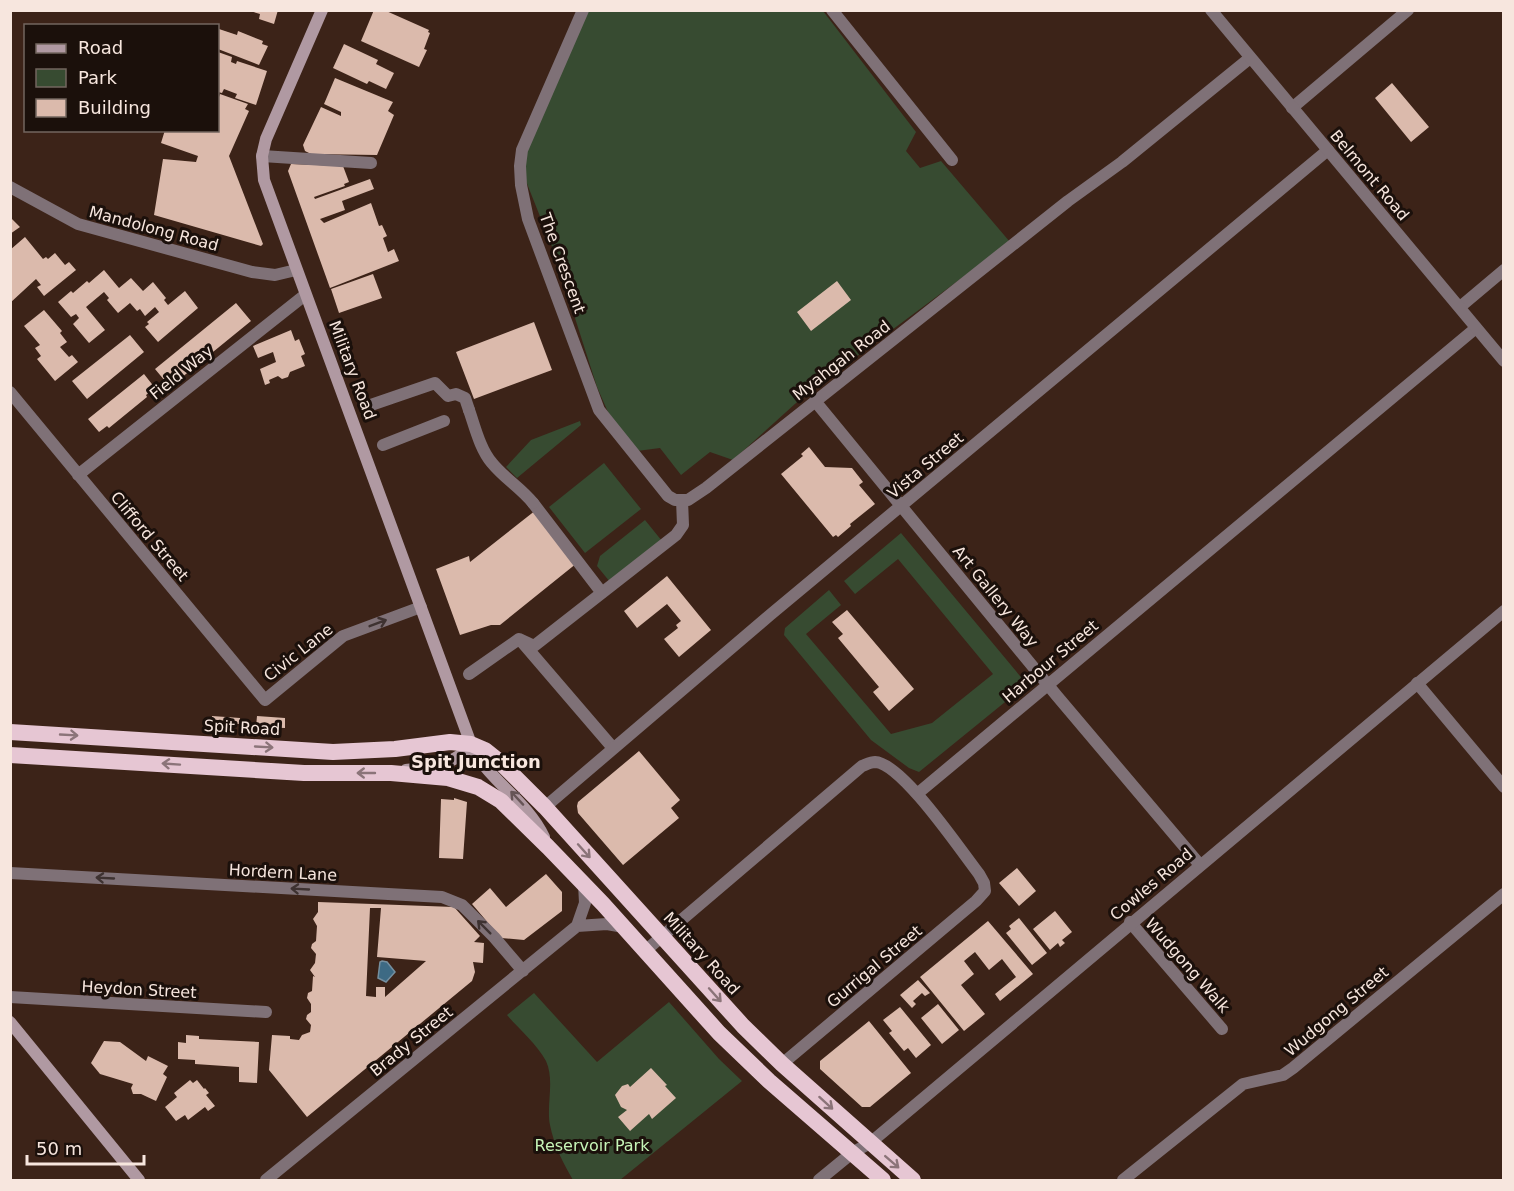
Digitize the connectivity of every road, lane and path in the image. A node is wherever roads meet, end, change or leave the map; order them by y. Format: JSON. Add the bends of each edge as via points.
{"nodes":[{"id":1,"x":322,"y":10,"type":"edge"},
{"id":2,"x":583,"y":10,"type":"edge"},
{"id":3,"x":832,"y":10,"type":"edge"},
{"id":4,"x":1211,"y":10,"type":"edge"},
{"id":5,"x":1408,"y":10,"type":"edge"},
{"id":6,"x":1250,"y":58,"type":"junction"},
{"id":7,"x":1292,"y":108,"type":"junction"},
{"id":8,"x":1328,"y":150,"type":"junction"},
{"id":9,"x":262,"y":156,"type":"junction"},
{"id":10,"x":952,"y":160,"type":"dead end"},
{"id":11,"x":371,"y":163,"type":"dead end"},
{"id":12,"x":10,"y":187,"type":"edge"},
{"id":13,"x":296,"y":270,"type":"junction"},
{"id":14,"x":1503,"y":270,"type":"edge"},
{"id":15,"x":305,"y":295,"type":"junction"},
{"id":16,"x":1460,"y":308,"type":"junction"},
{"id":17,"x":1476,"y":327,"type":"junction"},
{"id":18,"x":1503,"y":361,"type":"edge"},
{"id":19,"x":10,"y":392,"type":"edge"},
{"id":20,"x":815,"y":401,"type":"junction"},
{"id":21,"x":368,"y":406,"type":"dead end"},
{"id":22,"x":444,"y":421,"type":"dead end"},
{"id":23,"x":382,"y":445,"type":"dead end"},
{"id":24,"x":78,"y":475,"type":"junction"},
{"id":25,"x":682,"y":500,"type":"junction"},
{"id":26,"x":902,"y":507,"type":"junction"},
{"id":27,"x":602,"y":593,"type":"junction"},
{"id":28,"x":421,"y":607,"type":"junction"},
{"id":29,"x":1503,"y":611,"type":"edge"},
{"id":30,"x":519,"y":639,"type":"junction"},
{"id":31,"x":469,"y":674,"type":"dead end"},
{"id":32,"x":1417,"y":683,"type":"junction"},
{"id":33,"x":1048,"y":685,"type":"junction"},
{"id":34,"x":265,"y":700,"type":"joint"},
{"id":35,"x":10,"y":732,"type":"edge"},
{"id":36,"x":471,"y":744,"type":"junction"},
{"id":37,"x":613,"y":748,"type":"junction"},
{"id":38,"x":10,"y":755,"type":"edge"},
{"id":39,"x":391,"y":773,"type":"junction"},
{"id":40,"x":1503,"y":787,"type":"edge"},
{"id":41,"x":917,"y":794,"type":"junction"},
{"id":42,"x":545,"y":807,"type":"junction"},
{"id":43,"x":548,"y":847,"type":"junction"},
{"id":44,"x":1200,"y":864,"type":"junction"},
{"id":45,"x":10,"y":873,"type":"edge"},
{"id":46,"x":584,"y":884,"type":"junction"},
{"id":47,"x":1503,"y":894,"type":"edge"},
{"id":48,"x":1130,"y":922,"type":"junction"},
{"id":49,"x":577,"y":926,"type":"junction"},
{"id":50,"x":624,"y":927,"type":"junction"},
{"id":51,"x":661,"y":935,"type":"junction"},
{"id":52,"x":645,"y":951,"type":"junction"},
{"id":53,"x":523,"y":971,"type":"junction"},
{"id":54,"x":10,"y":997,"type":"edge"},
{"id":55,"x":266,"y":1012,"type":"dead end"},
{"id":56,"x":10,"y":1022,"type":"edge"},
{"id":57,"x":1222,"y":1029,"type":"dead end"},
{"id":58,"x":782,"y":1064,"type":"junction"},
{"id":59,"x":870,"y":1143,"type":"junction"},
{"id":60,"x":852,"y":1153,"type":"junction"},
{"id":61,"x":139,"y":1180,"type":"edge"},
{"id":62,"x":266,"y":1180,"type":"edge"},
{"id":63,"x":819,"y":1180,"type":"edge"},
{"id":64,"x":883,"y":1180,"type":"edge"},
{"id":65,"x":914,"y":1180,"type":"edge"},
{"id":66,"x":1123,"y":1180,"type":"edge"}],
"edges":[{"from":1,"to":9,"type":"main road","name":"Military Road"},
{"from":2,"to":25,"type":"street","name":"The Crescent","via":[[522,150],[521,185],[528,219],[599,411],[668,496]]},
{"from":3,"to":10,"type":"street"},
{"from":4,"to":6,"type":"street","name":"Belmont Road"},
{"from":5,"to":7,"type":"street"},
{"from":6,"to":7,"type":"street","name":"Belmont Road"},
{"from":6,"to":20,"type":"street","name":"Myahgah Road"},
{"from":7,"to":8,"type":"street","name":"Belmont Road"},
{"from":8,"to":16,"type":"street","name":"Belmont Road"},
{"from":8,"to":26,"type":"street","name":"Vista Street"},
{"from":9,"to":11,"type":"street"},
{"from":9,"to":13,"type":"main road","name":"Military Road","via":[[264,180]]},
{"from":12,"to":13,"type":"street","name":"Mandolong Road","via":[[93,229],[252,272],[275,275]]},
{"from":13,"to":15,"type":"main road","name":"Military Road"},
{"from":14,"to":16,"type":"street"},
{"from":15,"to":24,"type":"street","name":"Field Way"},
{"from":15,"to":28,"type":"main road","name":"Military Road"},
{"from":16,"to":17,"type":"street","name":"Belmont Road"},
{"from":17,"to":18,"type":"street","name":"Belmont Road"},
{"from":17,"to":33,"type":"street","name":"Harbour Street"},
{"from":19,"to":24,"type":"street","name":"Clifford Street"},
{"from":20,"to":25,"type":"street","name":"Myahgah Road","via":[[706,488]]},
{"from":20,"to":26,"type":"street","name":"Art Gallery Way"},
{"from":21,"to":27,"type":"street","via":[[435,383],[448,396],[465,398],[487,456],[522,489]]},
{"from":22,"to":23,"type":"street"},
{"from":24,"to":34,"type":"street","name":"Clifford Street"},
{"from":25,"to":27,"type":"street","via":[[683,525],[676,535]]},
{"from":26,"to":33,"type":"street","name":"Art Gallery Way"},
{"from":26,"to":37,"type":"street","name":"Vista Street"},
{"from":27,"to":30,"type":"street","via":[[534,646]]},
{"from":34,"to":28,"type":"street","name":"Civic Lane","one_way":true,"via":[[343,636]]},
{"from":28,"to":36,"type":"main road","name":"Military Road"},
{"from":29,"to":32,"type":"street","name":"Cowles Road"},
{"from":30,"to":31,"type":"street"},
{"from":30,"to":37,"type":"street"},
{"from":32,"to":40,"type":"street"},
{"from":32,"to":44,"type":"street","name":"Cowles Road"},
{"from":33,"to":41,"type":"street","name":"Harbour Street"},
{"from":33,"to":44,"type":"street","name":"Art Gallery Way"},
{"from":35,"to":36,"type":"highway","name":"Spit Road","one_way":true,"via":[[333,752],[450,742]]},
{"from":36,"to":39,"type":"main road","via":[[459,758],[448,763]]},
{"from":36,"to":42,"type":"highway","name":"Military Road","via":[[501,762]]},
{"from":43,"to":36,"type":"main road","name":"Military Road","one_way":true,"via":[[526,808],[483,764]]},
{"from":37,"to":42,"type":"street","name":"Vista Street"},
{"from":39,"to":38,"type":"highway","one_way":true,"via":[[304,773]]},
{"from":39,"to":43,"type":"highway","name":"Military Road","via":[[448,778],[488,792]]},
{"from":41,"to":51,"type":"street","via":[[890,768],[875,762],[862,766]]},
{"from":41,"to":58,"type":"street","name":"Gurrigal Street","via":[[979,874],[985,891]]},
{"from":42,"to":51,"type":"highway","name":"Military Road","one_way":true},
{"from":43,"to":46,"type":"highway","name":"Military Road"},
{"from":44,"to":48,"type":"street","name":"Cowles Road"},
{"from":53,"to":45,"type":"street","name":"Hordern Lane","one_way":true,"via":[[462,905],[442,897]]},
{"from":46,"to":49,"type":"street","via":[[585,903]]},
{"from":46,"to":50,"type":"highway","name":"Military Road"},
{"from":47,"to":66,"type":"street","name":"Wudgong Street","via":[[1293,1068],[1283,1075],[1243,1084]]},
{"from":48,"to":57,"type":"street","name":"Wudgong Walk"},
{"from":48,"to":59,"type":"street","name":"Cowles Road"},
{"from":49,"to":50,"type":"street"},
{"from":49,"to":53,"type":"street","name":"Brady Street"},
{"from":50,"to":52,"type":"highway","name":"Military Road"},
{"from":51,"to":52,"type":"street"},
{"from":51,"to":58,"type":"highway","name":"Military Road","one_way":true},
{"from":52,"to":60,"type":"highway","name":"Military Road","via":[[719,1033]]},
{"from":53,"to":62,"type":"street","name":"Brady Street"},
{"from":54,"to":55,"type":"street","name":"Heydon Street"},
{"from":56,"to":61,"type":"main road"},
{"from":58,"to":59,"type":"highway","name":"Military Road","one_way":true},
{"from":59,"to":60,"type":"street","name":"Cowles Road"},
{"from":59,"to":65,"type":"highway","name":"Military Road","one_way":true},
{"from":60,"to":63,"type":"street","name":"Cowles Road"},
{"from":60,"to":64,"type":"highway","name":"Military Road"}]}
